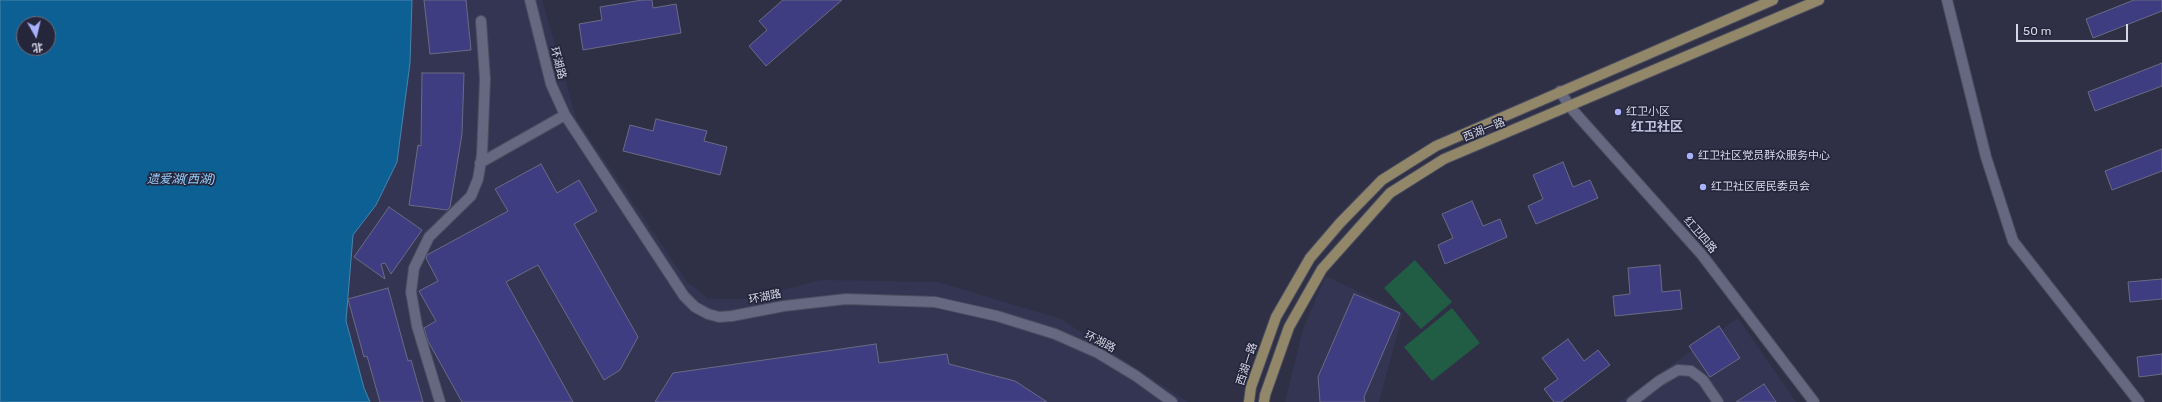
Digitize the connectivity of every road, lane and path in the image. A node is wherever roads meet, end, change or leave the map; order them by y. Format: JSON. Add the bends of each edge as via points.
{"nodes":[{"id":1,"x":530,"y":0,"type":"edge"},
{"id":2,"x":1773,"y":0,"type":"edge"},
{"id":3,"x":1819,"y":0,"type":"edge"},
{"id":4,"x":1947,"y":0,"type":"edge"},
{"id":5,"x":481,"y":21,"type":"dead end"},
{"id":6,"x":1560,"y":91,"type":"junction"},
{"id":7,"x":1570,"y":107,"type":"junction"},
{"id":8,"x":565,"y":115,"type":"junction"},
{"id":9,"x":480,"y":163,"type":"junction"},
{"id":10,"x":440,"y":402,"type":"edge"},
{"id":11,"x":1172,"y":402,"type":"edge"},
{"id":12,"x":1249,"y":402,"type":"edge"},
{"id":13,"x":1264,"y":402,"type":"edge"},
{"id":14,"x":1632,"y":402,"type":"edge"},
{"id":15,"x":1718,"y":402,"type":"edge"},
{"id":16,"x":1814,"y":402,"type":"edge"},
{"id":17,"x":2140,"y":402,"type":"edge"}],
"edges":[{"from":1,"to":8,"type":"street","name":"环湖路","via":[[551,84]]},
{"from":2,"to":6,"type":"main road","name":"西湖一路"},
{"from":3,"to":7,"type":"main road","name":"西湖一路"},
{"from":4,"to":17,"type":"street","via":[[1986,157],[2014,241]]},
{"from":5,"to":9,"type":"street","via":[[486,79]]},
{"from":6,"to":7,"type":"street","name":"红卫四路"},
{"from":6,"to":12,"type":"main road","name":"西湖一路","via":[[1436,146],[1382,180],[1310,258],[1276,317],[1251,387]]},
{"from":7,"to":13,"type":"main road","name":"西湖一路","via":[[1444,159],[1390,193],[1322,269],[1289,327]]},
{"from":7,"to":16,"type":"street","name":"红卫四路","via":[[1702,255]]},
{"from":8,"to":9,"type":"street"},
{"from":8,"to":11,"type":"street","name":"环湖路","via":[[684,296],[695,307],[708,314],[732,316],[846,298],[935,302],[997,316],[1055,334],[1098,353]]},
{"from":9,"to":10,"type":"street","via":[[478,179],[471,196],[429,237],[414,268],[411,292],[417,326]]},
{"from":14,"to":15,"type":"street","via":[[1658,381],[1678,370],[1691,371],[1703,380]]}]}
